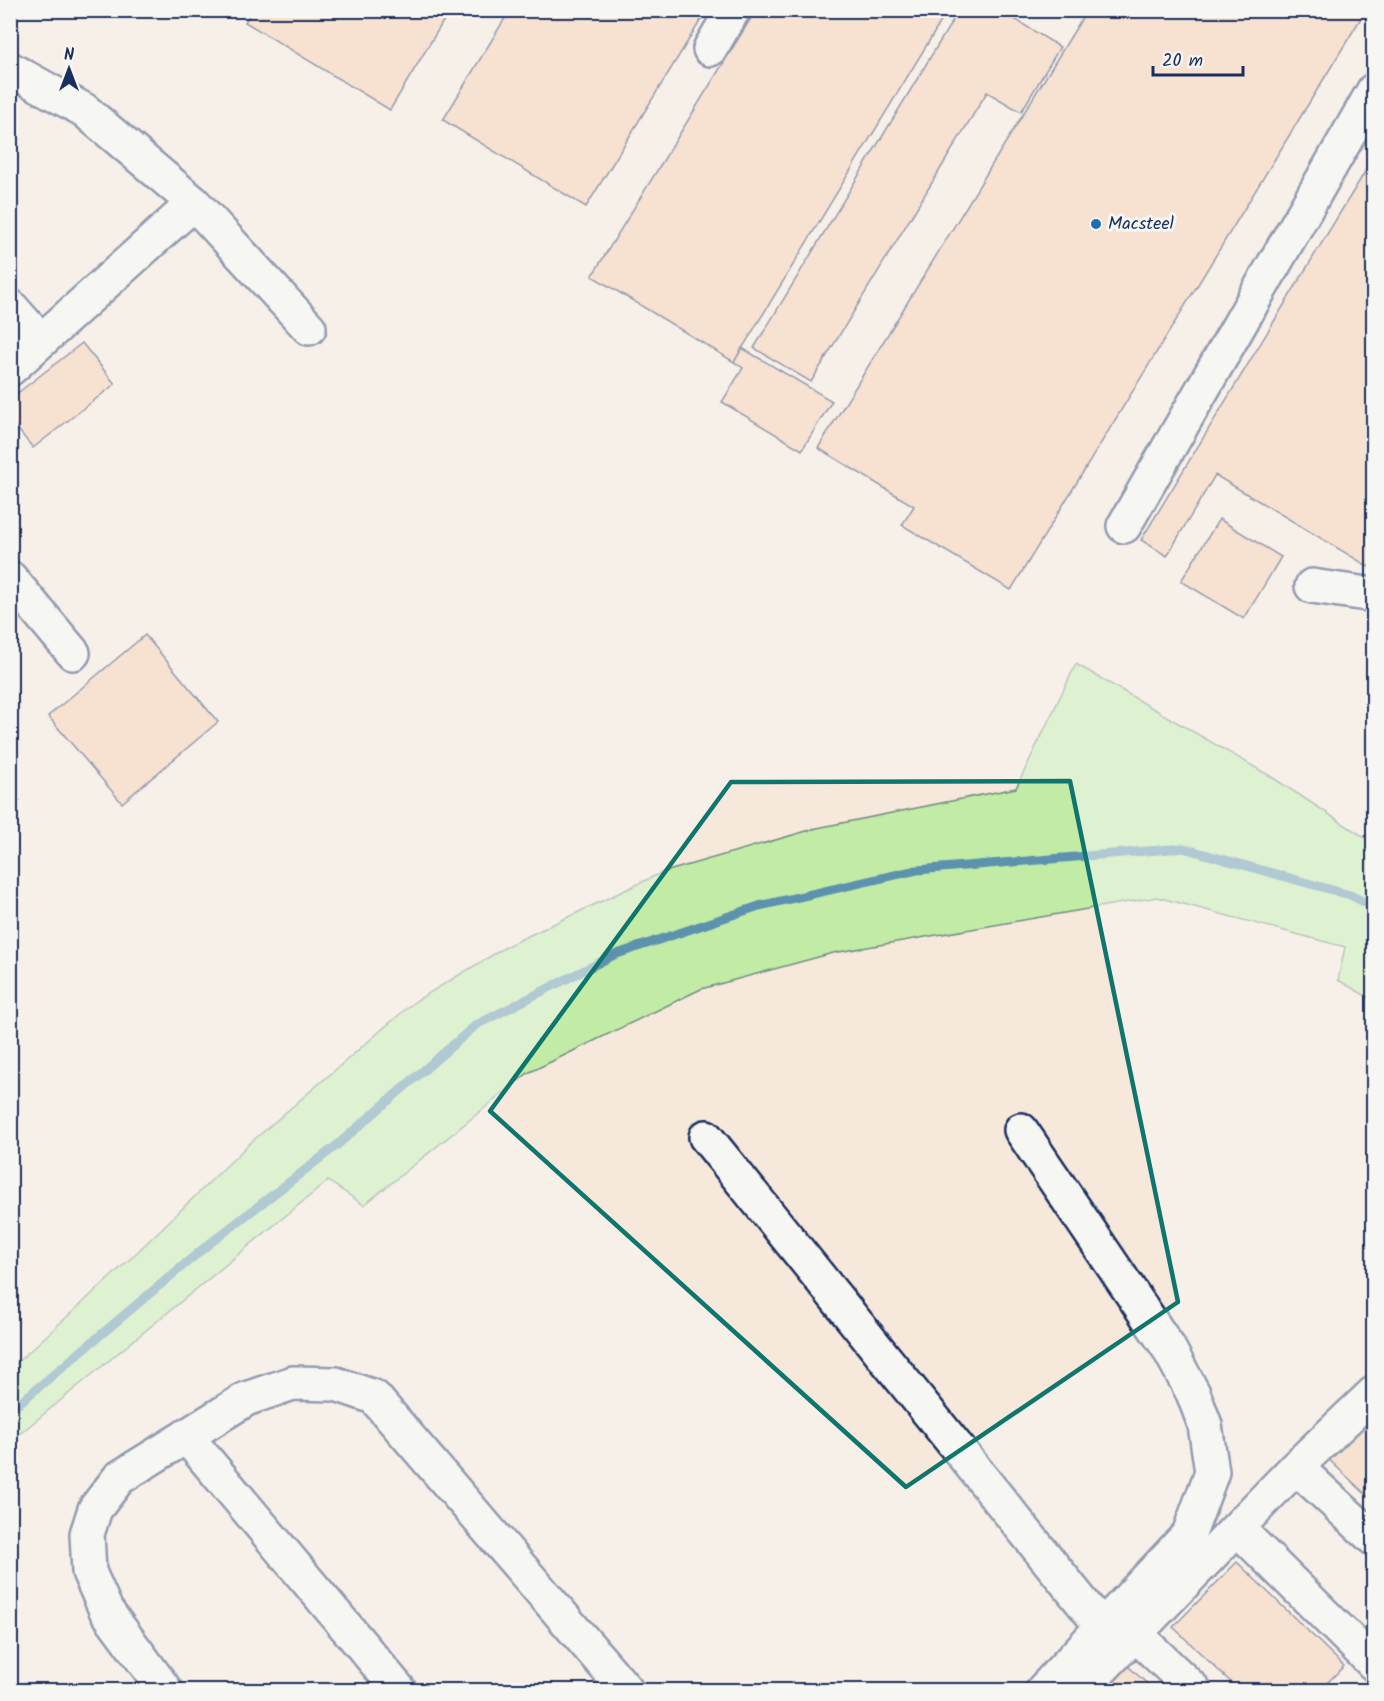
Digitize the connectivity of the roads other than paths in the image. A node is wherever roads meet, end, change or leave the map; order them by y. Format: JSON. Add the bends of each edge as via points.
{"nodes":[{"id":1,"x":733,"y":10,"type":"edge"},
{"id":2,"x":710,"y":49,"type":"dead end"},
{"id":3,"x":10,"y":69,"type":"edge"},
{"id":4,"x":1374,"y":90,"type":"edge"},
{"id":5,"x":194,"y":203,"type":"junction"},
{"id":6,"x":10,"y":306,"type":"edge"},
{"id":7,"x":309,"y":328,"type":"dead end"},
{"id":8,"x":41,"y":341,"type":"junction"},
{"id":9,"x":10,"y":369,"type":"edge"},
{"id":10,"x":1124,"y":526,"type":"dead end"},
{"id":11,"x":10,"y":578,"type":"edge"},
{"id":12,"x":1312,"y":586,"type":"dead end"},
{"id":13,"x":1374,"y":595,"type":"edge"},
{"id":14,"x":73,"y":653,"type":"dead end"},
{"id":15,"x":1022,"y":1130,"type":"dead end"},
{"id":16,"x":706,"y":1137,"type":"dead end"},
{"id":17,"x":1374,"y":1393,"type":"edge"},
{"id":18,"x":186,"y":1436,"type":"junction"},
{"id":19,"x":1296,"y":1467,"type":"junction"},
{"id":20,"x":1237,"y":1528,"type":"junction"},
{"id":21,"x":1374,"y":1539,"type":"edge"},
{"id":22,"x":1103,"y":1628,"type":"junction"},
{"id":23,"x":1136,"y":1635,"type":"junction"},
{"id":24,"x":1374,"y":1664,"type":"edge"},
{"id":25,"x":165,"y":1690,"type":"edge"},
{"id":26,"x":399,"y":1690,"type":"edge"},
{"id":27,"x":626,"y":1690,"type":"edge"},
{"id":28,"x":1043,"y":1690,"type":"edge"},
{"id":29,"x":1081,"y":1690,"type":"edge"},
{"id":30,"x":1194,"y":1690,"type":"edge"}],
"edges":[{"from":1,"to":2,"type":"lane"},
{"from":3,"to":5,"type":"lane","via":[[84,110]]},
{"from":4,"to":10,"type":"lane"},
{"from":5,"to":7,"type":"lane"},
{"from":5,"to":8,"type":"lane"},
{"from":6,"to":8,"type":"lane"},
{"from":8,"to":9,"type":"lane"},
{"from":11,"to":14,"type":"lane"},
{"from":12,"to":13,"type":"lane"},
{"from":15,"to":22,"type":"lane","via":[[1168,1347],[1205,1425],[1212,1472],[1189,1534]]},
{"from":16,"to":22,"type":"lane"},
{"from":17,"to":19,"type":"lane"},
{"from":18,"to":25,"type":"lane","via":[[119,1478],[95,1509],[87,1534],[89,1572],[106,1610]]},
{"from":18,"to":26,"type":"lane"},
{"from":18,"to":27,"type":"lane","via":[[246,1399],[293,1383],[336,1384],[374,1397]]},
{"from":19,"to":20,"type":"lane"},
{"from":19,"to":21,"type":"lane"},
{"from":20,"to":23,"type":"lane"},
{"from":20,"to":24,"type":"lane"},
{"from":22,"to":28,"type":"lane"},
{"from":23,"to":29,"type":"lane"},
{"from":23,"to":30,"type":"lane"}]}
